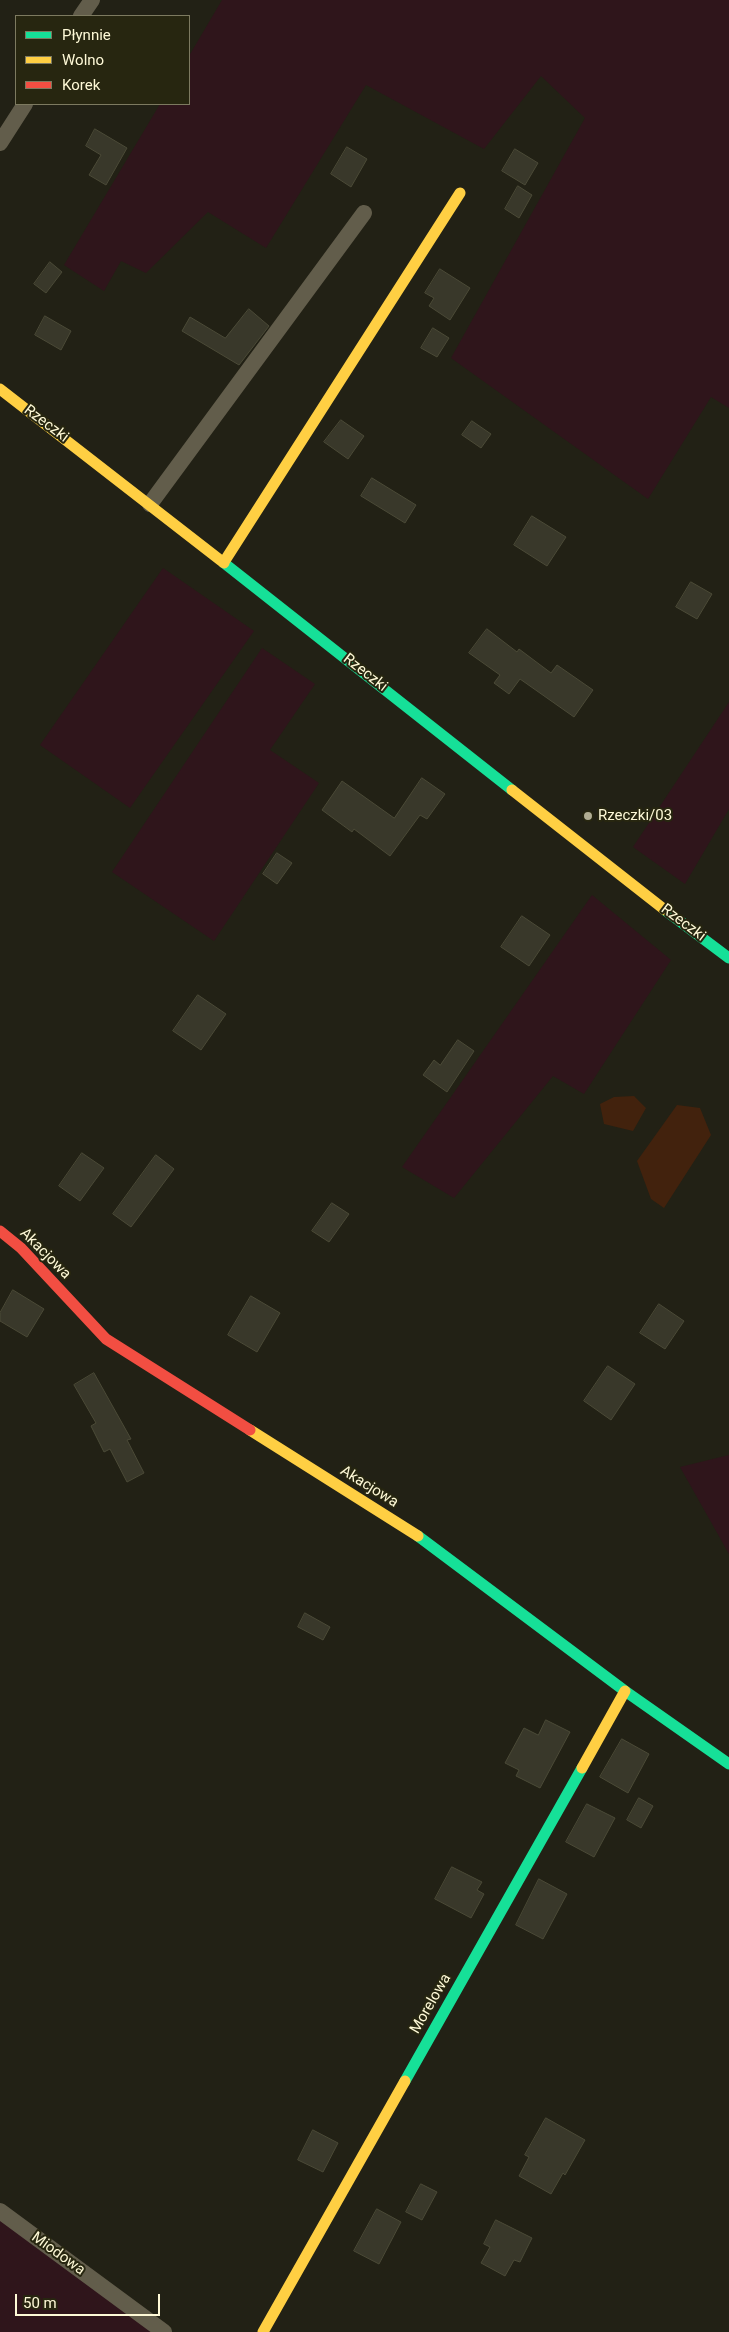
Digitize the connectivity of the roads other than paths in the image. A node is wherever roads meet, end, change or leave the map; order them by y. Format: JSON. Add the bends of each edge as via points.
{"nodes":[{"id":1,"x":92,"y":0,"type":"edge"},
{"id":2,"x":82,"y":15,"type":"edge"},
{"id":3,"x":24,"y":105,"type":"edge"},
{"id":4,"x":0,"y":143,"type":"edge"},
{"id":5,"x":460,"y":193,"type":"dead end"},
{"id":6,"x":364,"y":213,"type":"dead end"},
{"id":7,"x":0,"y":389,"type":"edge"},
{"id":8,"x":150,"y":504,"type":"junction"},
{"id":9,"x":224,"y":562,"type":"junction"},
{"id":10,"x":729,"y":958,"type":"edge"},
{"id":11,"x":0,"y":1231,"type":"edge"},
{"id":12,"x":625,"y":1691,"type":"junction"},
{"id":13,"x":729,"y":1764,"type":"edge"},
{"id":14,"x":0,"y":2211,"type":"edge"},
{"id":15,"x":164,"y":2332,"type":"edge"},
{"id":16,"x":263,"y":2332,"type":"edge"}],
"edges":[{"from":1,"to":2,"type":"street"},
{"from":3,"to":4,"type":"street"},
{"from":5,"to":9,"type":"street"},
{"from":6,"to":8,"type":"street"},
{"from":7,"to":8,"type":"street","name":"Rzeczki"},
{"from":8,"to":9,"type":"street","name":"Rzeczki"},
{"from":9,"to":10,"type":"street","name":"Rzeczki"},
{"from":11,"to":12,"type":"street","name":"Akacjowa","via":[[21,1248],[106,1339],[423,1539]]},
{"from":12,"to":13,"type":"street","name":"Akacjowa"},
{"from":12,"to":16,"type":"street","name":"Morelowa"},
{"from":14,"to":15,"type":"street","name":"Miodowa"}]}
